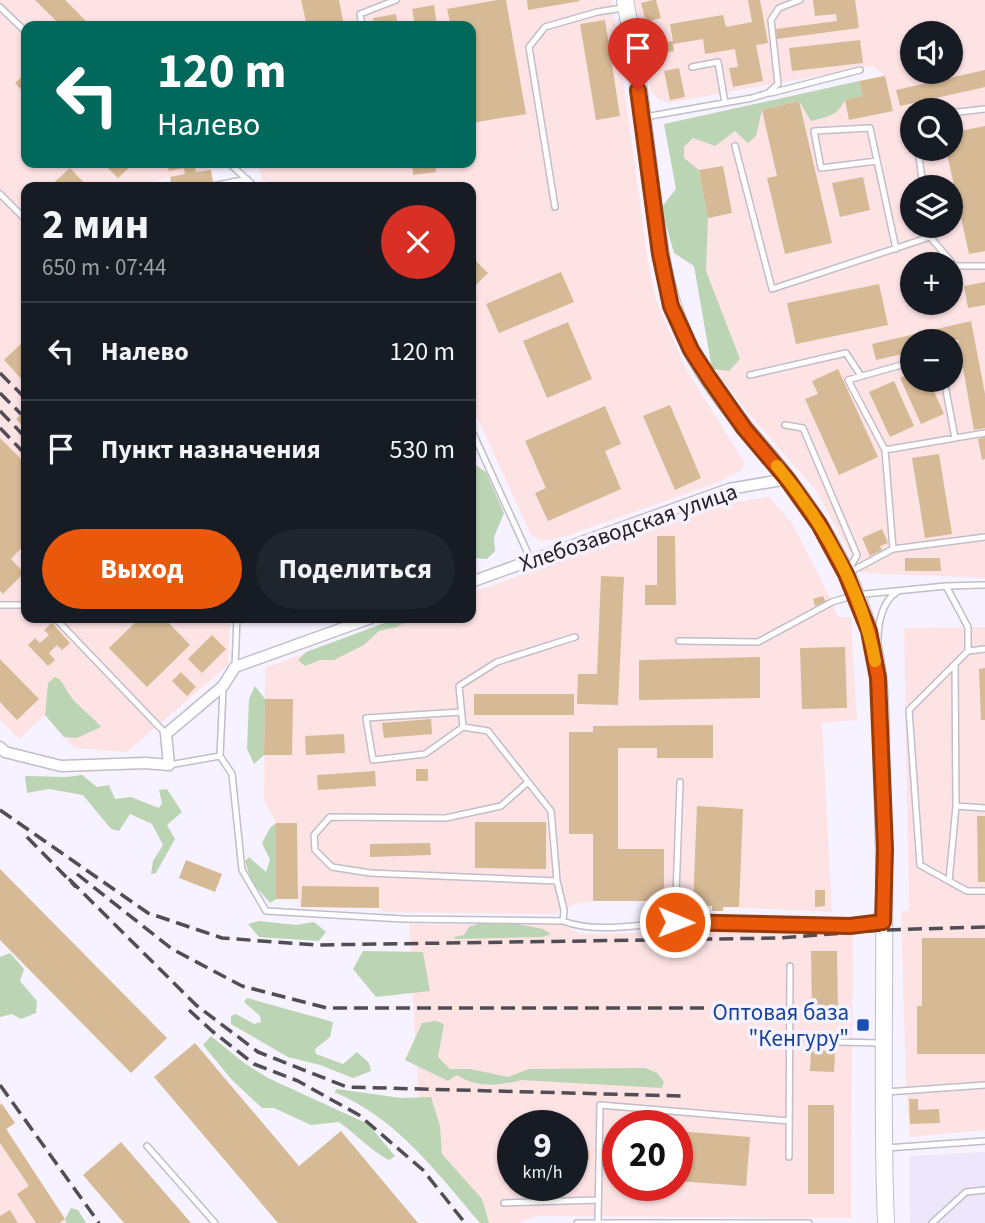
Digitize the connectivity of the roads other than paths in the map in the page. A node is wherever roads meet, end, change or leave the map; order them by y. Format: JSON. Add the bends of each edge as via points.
{"nodes":[{"id":1,"x":396,"y":0,"type":"edge"},
{"id":2,"x":800,"y":0,"type":"edge"},
{"id":3,"x":625,"y":4,"type":"edge"},
{"id":4,"x":0,"y":7,"type":"edge"},
{"id":5,"x":361,"y":21,"type":"edge"},
{"id":6,"x":21,"y":27,"type":"edge"},
{"id":7,"x":692,"y":67,"type":"dead end"},
{"id":8,"x":860,"y":70,"type":"dead end"},
{"id":9,"x":768,"y":93,"type":"junction"},
{"id":10,"x":725,"y":103,"type":"junction"},
{"id":11,"x":985,"y":109,"type":"edge"},
{"id":12,"x":963,"y":112,"type":"edge"},
{"id":13,"x":642,"y":117,"type":"junction"},
{"id":14,"x":735,"y":146,"type":"dead end"},
{"id":15,"x":877,"y":161,"type":"junction"},
{"id":16,"x":235,"y":168,"type":"edge"},
{"id":17,"x":247,"y":179,"type":"junction"},
{"id":18,"x":232,"y":182,"type":"edge"},
{"id":19,"x":250,"y":182,"type":"edge"},
{"id":20,"x":0,"y":194,"type":"edge"},
{"id":21,"x":555,"y":208,"type":"dead end"},
{"id":22,"x":21,"y":215,"type":"edge"},
{"id":23,"x":927,"y":238,"type":"edge"},
{"id":24,"x":931,"y":238,"type":"edge"},
{"id":25,"x":896,"y":248,"type":"junction"},
{"id":26,"x":985,"y":266,"type":"edge"},
{"id":27,"x":900,"y":365,"type":"edge"},
{"id":28,"x":750,"y":375,"type":"dead end"},
{"id":29,"x":861,"y":376,"type":"junction"},
{"id":30,"x":946,"y":392,"type":"edge"},
{"id":31,"x":785,"y":425,"type":"dead end"},
{"id":32,"x":985,"y":433,"type":"edge"},
{"id":33,"x":955,"y":438,"type":"junction"},
{"id":34,"x":476,"y":440,"type":"edge"},
{"id":35,"x":885,"y":450,"type":"junction"},
{"id":36,"x":787,"y":479,"type":"junction"},
{"id":37,"x":985,"y":537,"type":"edge"},
{"id":38,"x":893,"y":549,"type":"junction"},
{"id":39,"x":531,"y":560,"type":"junction"},
{"id":40,"x":846,"y":574,"type":"junction"},
{"id":41,"x":476,"y":580,"type":"edge"},
{"id":42,"x":985,"y":585,"type":"edge"},
{"id":43,"x":946,"y":586,"type":"junction"},
{"id":44,"x":901,"y":590,"type":"junction"},
{"id":45,"x":855,"y":595,"type":"junction"},
{"id":46,"x":0,"y":605,"type":"edge"},
{"id":47,"x":21,"y":605,"type":"edge"},
{"id":48,"x":60,"y":623,"type":"edge"},
{"id":49,"x":237,"y":623,"type":"edge"},
{"id":50,"x":357,"y":623,"type":"edge"},
{"id":51,"x":575,"y":636,"type":"dead end"},
{"id":52,"x":679,"y":641,"type":"dead end"},
{"id":53,"x":985,"y":649,"type":"edge"},
{"id":54,"x":968,"y":651,"type":"junction"},
{"id":55,"x":955,"y":664,"type":"junction"},
{"id":56,"x":234,"y":667,"type":"junction"},
{"id":57,"x":878,"y":678,"type":"junction"},
{"id":58,"x":223,"y":686,"type":"junction"},
{"id":59,"x":461,"y":712,"type":"junction"},
{"id":60,"x":463,"y":727,"type":"junction"},
{"id":61,"x":166,"y":734,"type":"junction"},
{"id":62,"x":0,"y":747,"type":"edge"},
{"id":63,"x":220,"y":756,"type":"junction"},
{"id":64,"x":169,"y":765,"type":"junction"},
{"id":65,"x":527,"y":782,"type":"junction"},
{"id":66,"x":680,"y":782,"type":"dead end"},
{"id":67,"x":956,"y":806,"type":"junction"},
{"id":68,"x":985,"y":808,"type":"edge"},
{"id":69,"x":557,"y":881,"type":"junction"},
{"id":70,"x":949,"y":881,"type":"junction"},
{"id":71,"x":985,"y":891,"type":"edge"},
{"id":72,"x":562,"y":921,"type":"junction"},
{"id":73,"x":675,"y":922,"type":"junction"},
{"id":74,"x":883,"y":922,"type":"junction"},
{"id":75,"x":790,"y":966,"type":"dead end"},
{"id":76,"x":789,"y":1036,"type":"junction"},
{"id":77,"x":883,"y":1043,"type":"junction"},
{"id":78,"x":985,"y":1085,"type":"edge"},
{"id":79,"x":883,"y":1092,"type":"junction"},
{"id":80,"x":789,"y":1121,"type":"junction"},
{"id":81,"x":985,"y":1141,"type":"edge"},
{"id":82,"x":147,"y":1146,"type":"dead end"},
{"id":83,"x":883,"y":1148,"type":"junction"},
{"id":84,"x":789,"y":1157,"type":"dead end"},
{"id":85,"x":985,"y":1190,"type":"edge"},
{"id":86,"x":598,"y":1200,"type":"junction"},
{"id":87,"x":504,"y":1203,"type":"dead end"},
{"id":88,"x":598,"y":1222,"type":"edge"},
{"id":89,"x":215,"y":1223,"type":"edge"},
{"id":90,"x":577,"y":1223,"type":"edge"},
{"id":91,"x":809,"y":1223,"type":"edge"},
{"id":92,"x":886,"y":1223,"type":"edge"},
{"id":93,"x":932,"y":1223,"type":"edge"}],
"edges":[{"from":1,"to":5,"type":"lane","via":[[360,14]]},
{"from":2,"to":9,"type":"lane","via":[[779,8],[771,20],[778,84]]},
{"from":3,"to":13,"type":"main road"},
{"from":3,"to":21,"type":"lane","via":[[545,27],[529,47]]},
{"from":4,"to":6,"type":"lane"},
{"from":7,"to":10,"type":"lane","via":[[718,62]]},
{"from":8,"to":9,"type":"lane"},
{"from":9,"to":10,"type":"lane"},
{"from":10,"to":13,"type":"lane"},
{"from":11,"to":12,"type":"lane"},
{"from":13,"to":36,"type":"main road","via":[[671,306],[709,378]]},
{"from":14,"to":25,"type":"lane","via":[[772,289]]},
{"from":15,"to":15,"type":"lane","via":[[870,128],[814,131],[821,168]]},
{"from":15,"to":25,"type":"lane"},
{"from":16,"to":17,"type":"lane"},
{"from":17,"to":18,"type":"lane"},
{"from":17,"to":19,"type":"lane"},
{"from":20,"to":22,"type":"lane"},
{"from":23,"to":25,"type":"lane"},
{"from":24,"to":26,"type":"lane","via":[[955,266]]},
{"from":27,"to":29,"type":"lane"},
{"from":28,"to":29,"type":"lane","via":[[846,354]]},
{"from":29,"to":35,"type":"lane","via":[[848,380]]},
{"from":30,"to":33,"type":"lane"},
{"from":31,"to":40,"type":"lane","via":[[803,428],[857,555]]},
{"from":32,"to":33,"type":"lane"},
{"from":33,"to":35,"type":"lane"},
{"from":34,"to":39,"type":"lane"},
{"from":35,"to":38,"type":"lane"},
{"from":36,"to":39,"type":"street","name":"Хлебозаводская улица","via":[[729,489]]},
{"from":36,"to":40,"type":"main road"},
{"from":37,"to":38,"type":"lane"},
{"from":38,"to":40,"type":"lane"},
{"from":39,"to":41,"type":"street","name":"Хлебозаводская улица"},
{"from":40,"to":45,"type":"main road"},
{"from":42,"to":43,"type":"lane"},
{"from":43,"to":44,"type":"lane"},
{"from":43,"to":54,"type":"lane","via":[[968,627]]},
{"from":44,"to":45,"type":"lane"},
{"from":44,"to":57,"type":"lane","via":[[892,594],[878,629]]},
{"from":45,"to":52,"type":"lane","via":[[832,602],[758,642]]},
{"from":45,"to":57,"type":"main road","via":[[869,631]]},
{"from":46,"to":47,"type":"lane"},
{"from":48,"to":61,"type":"lane"},
{"from":49,"to":56,"type":"lane"},
{"from":50,"to":56,"type":"street"},
{"from":51,"to":59,"type":"lane","via":[[497,662],[459,686]]},
{"from":53,"to":54,"type":"lane"},
{"from":54,"to":55,"type":"lane"},
{"from":55,"to":67,"type":"lane"},
{"from":55,"to":70,"type":"lane","via":[[909,710],[919,865]]},
{"from":56,"to":58,"type":"street"},
{"from":57,"to":74,"type":"main road"},
{"from":58,"to":61,"type":"street"},
{"from":58,"to":63,"type":"lane"},
{"from":59,"to":60,"type":"lane"},
{"from":59,"to":60,"type":"lane","via":[[366,718],[373,760],[425,754]]},
{"from":60,"to":65,"type":"lane","via":[[488,731]]},
{"from":61,"to":64,"type":"street"},
{"from":62,"to":64,"type":"street","via":[[61,766]]},
{"from":63,"to":64,"type":"lane"},
{"from":63,"to":72,"type":"lane","via":[[232,774],[242,870],[266,911]]},
{"from":65,"to":69,"type":"lane","via":[[551,811]]},
{"from":65,"to":69,"type":"lane","via":[[501,806],[446,818],[330,817],[314,835],[315,850],[332,867],[370,873]]},
{"from":66,"to":73,"type":"lane"},
{"from":67,"to":68,"type":"lane"},
{"from":67,"to":70,"type":"lane"},
{"from":69,"to":72,"type":"lane"},
{"from":70,"to":71,"type":"lane","via":[[967,891]]},
{"from":72,"to":73,"type":"lane","via":[[581,928]]},
{"from":73,"to":74,"type":"lane","via":[[850,926]]},
{"from":74,"to":77,"type":"main road"},
{"from":75,"to":76,"type":"lane"},
{"from":76,"to":77,"type":"lane"},
{"from":76,"to":80,"type":"lane"},
{"from":77,"to":79,"type":"main road"},
{"from":78,"to":79,"type":"lane"},
{"from":79,"to":83,"type":"main road"},
{"from":80,"to":84,"type":"lane"},
{"from":80,"to":86,"type":"lane","via":[[600,1105]]},
{"from":81,"to":83,"type":"lane"},
{"from":82,"to":89,"type":"lane"},
{"from":83,"to":92,"type":"main road"},
{"from":85,"to":93,"type":"lane","via":[[967,1192]]},
{"from":86,"to":87,"type":"lane"},
{"from":86,"to":88,"type":"lane"},
{"from":88,"to":90,"type":"lane"},
{"from":88,"to":91,"type":"lane"}]}
